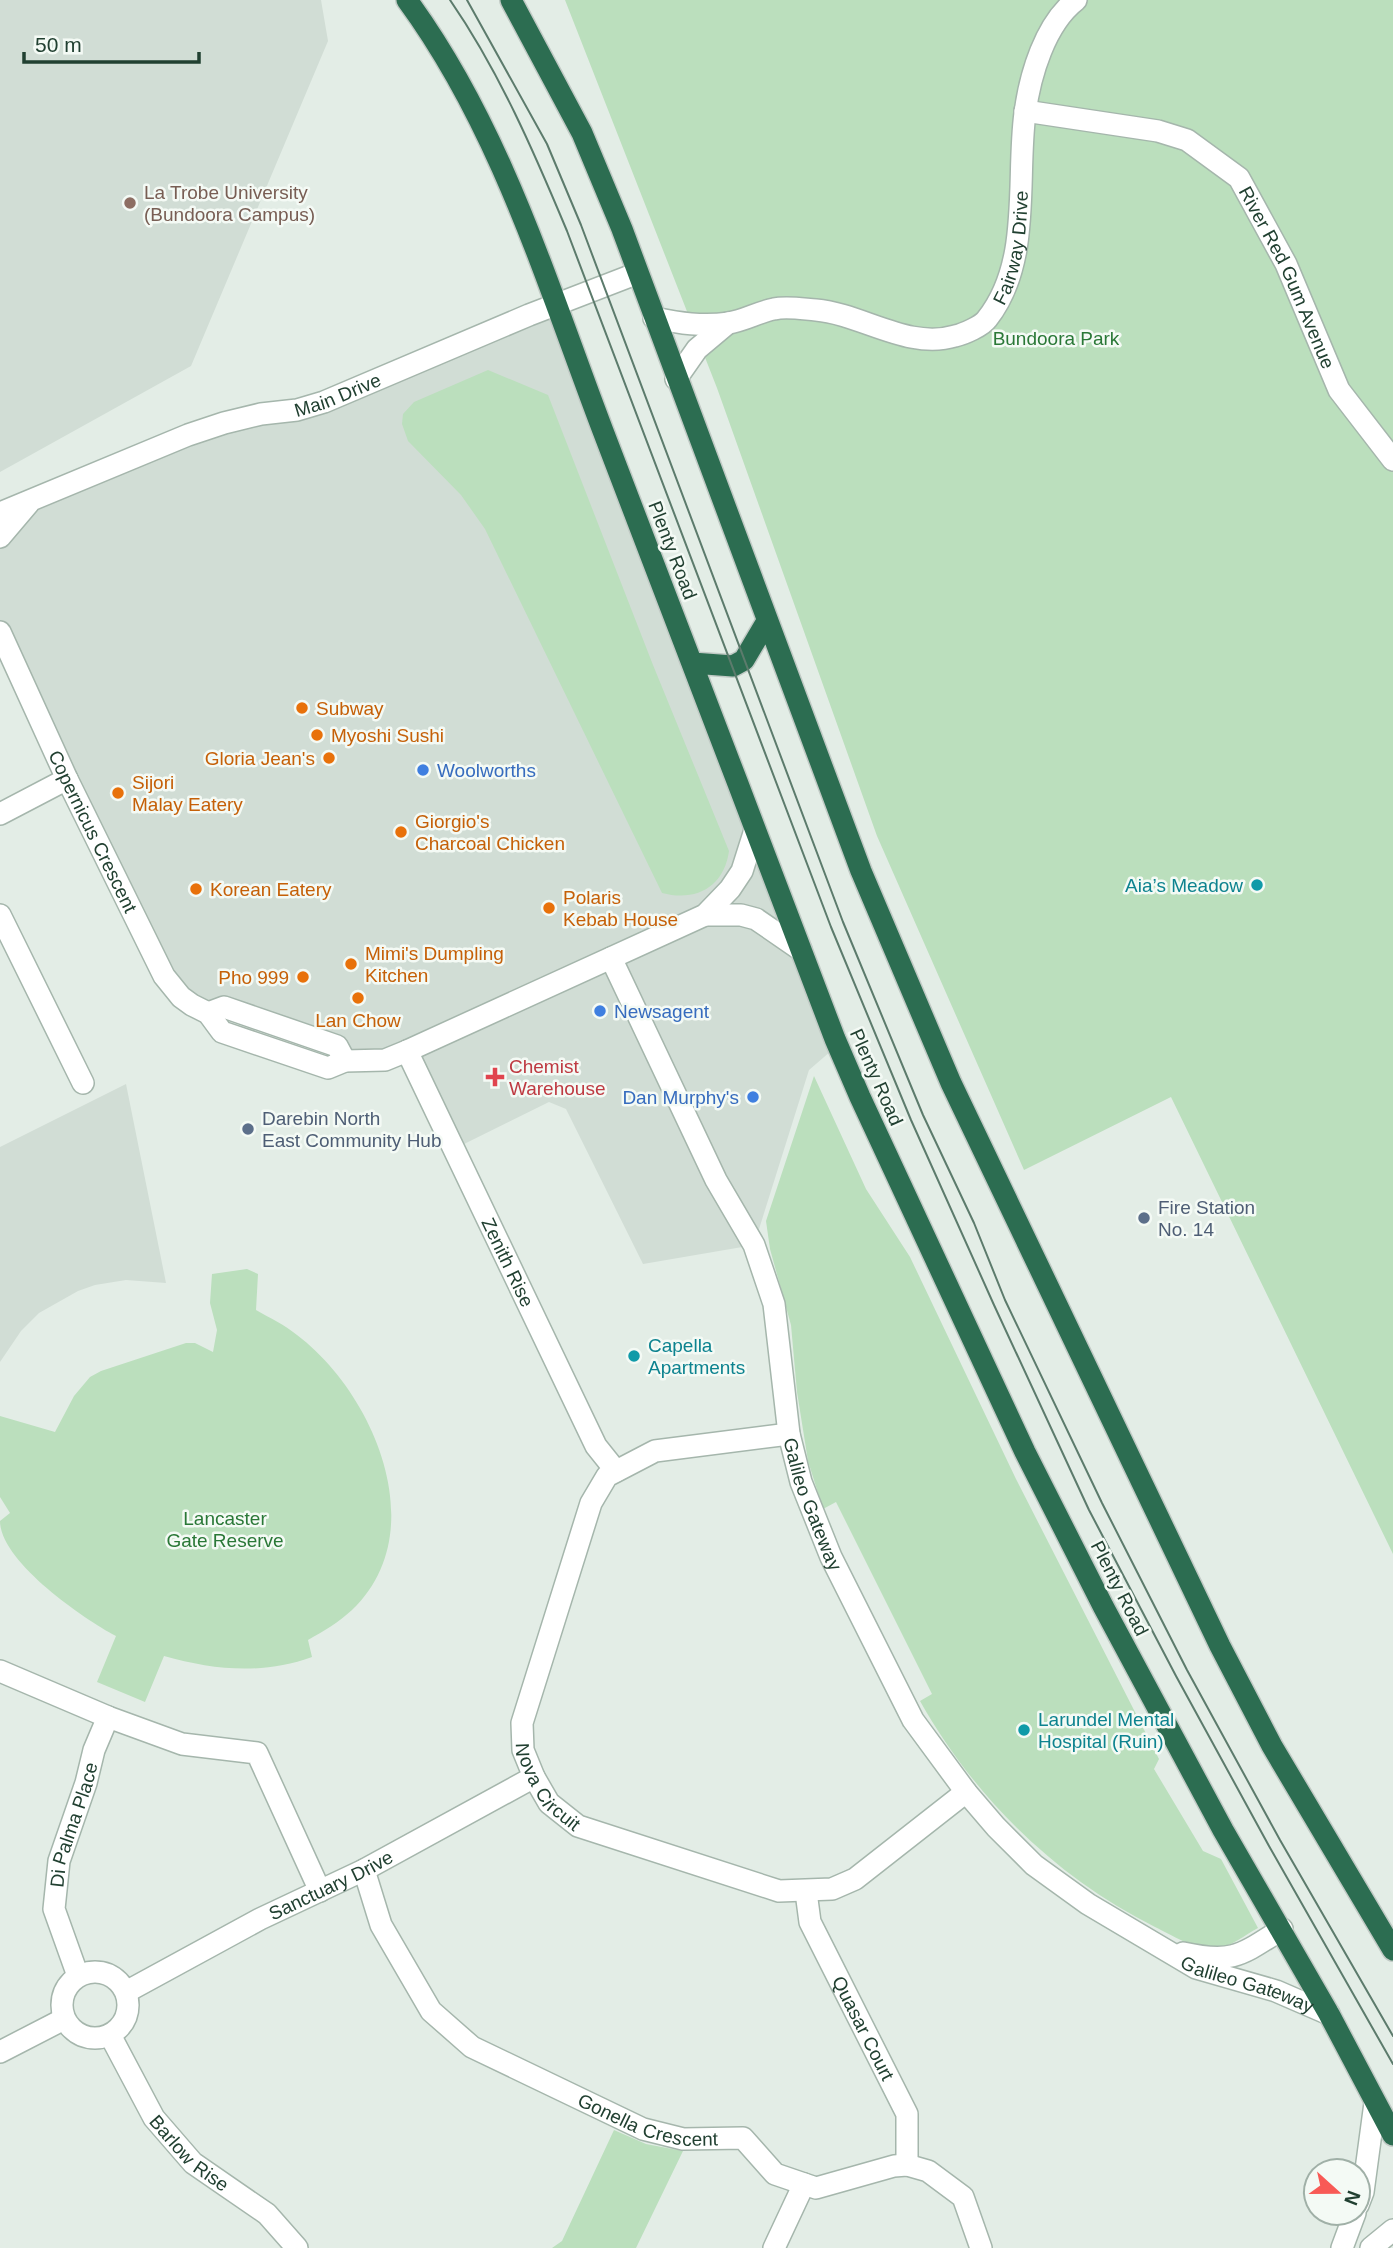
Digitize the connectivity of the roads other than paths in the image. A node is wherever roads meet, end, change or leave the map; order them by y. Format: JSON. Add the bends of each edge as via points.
{"nodes":[{"id":1,"x":407,"y":0,"type":"edge"},
{"id":2,"x":511,"y":0,"type":"edge"},
{"id":3,"x":1076,"y":0,"type":"edge"},
{"id":4,"x":1025,"y":111,"type":"junction"},
{"id":5,"x":638,"y":273,"type":"junction"},
{"id":6,"x":557,"y":304,"type":"junction"},
{"id":7,"x":654,"y":318,"type":"junction"},
{"id":8,"x":729,"y":323,"type":"junction"},
{"id":9,"x":677,"y":379,"type":"junction"},
{"id":10,"x":1393,"y":460,"type":"edge"},
{"id":11,"x":32,"y":500,"type":"junction"},
{"id":12,"x":0,"y":513,"type":"edge"},
{"id":13,"x":0,"y":537,"type":"edge"},
{"id":14,"x":767,"y":621,"type":"junction"},
{"id":15,"x":0,"y":632,"type":"edge"},
{"id":16,"x":692,"y":663,"type":"junction"},
{"id":17,"x":68,"y":779,"type":"junction"},
{"id":18,"x":0,"y":814,"type":"edge"},
{"id":19,"x":755,"y":830,"type":"junction"},
{"id":20,"x":0,"y":915,"type":"edge"},
{"id":21,"x":705,"y":915,"type":"junction"},
{"id":22,"x":801,"y":950,"type":"junction"},
{"id":23,"x":611,"y":958,"type":"junction"},
{"id":24,"x":407,"y":1051,"type":"junction"},
{"id":25,"x":83,"y":1083,"type":"dead end"},
{"id":26,"x":789,"y":1434,"type":"junction"},
{"id":27,"x":615,"y":1471,"type":"junction"},
{"id":28,"x":0,"y":1671,"type":"edge"},
{"id":29,"x":108,"y":1717,"type":"junction"},
{"id":30,"x":534,"y":1777,"type":"junction"},
{"id":31,"x":966,"y":1792,"type":"junction"},
{"id":32,"x":364,"y":1870,"type":"junction"},
{"id":33,"x":320,"y":1891,"type":"junction"},
{"id":34,"x":806,"y":1892,"type":"junction"},
{"id":35,"x":1282,"y":1929,"type":"junction"},
{"id":36,"x":1168,"y":1950,"type":"junction"},
{"id":37,"x":1393,"y":1950,"type":"edge"},
{"id":38,"x":78,"y":1976,"type":"junction"},
{"id":39,"x":126,"y":1992,"type":"junction"},
{"id":40,"x":1329,"y":2014,"type":"junction"},
{"id":41,"x":64,"y":2019,"type":"junction"},
{"id":42,"x":110,"y":2035,"type":"junction"},
{"id":43,"x":0,"y":2052,"type":"edge"},
{"id":44,"x":1375,"y":2103,"type":"junction"},
{"id":45,"x":1393,"y":2134,"type":"edge"},
{"id":46,"x":1368,"y":2157,"type":"edge"},
{"id":47,"x":907,"y":2165,"type":"junction"},
{"id":48,"x":804,"y":2184,"type":"junction"},
{"id":49,"x":1350,"y":2227,"type":"edge"},
{"id":50,"x":1393,"y":2230,"type":"edge"},
{"id":51,"x":297,"y":2248,"type":"edge"},
{"id":52,"x":774,"y":2248,"type":"edge"},
{"id":53,"x":981,"y":2248,"type":"edge"},
{"id":54,"x":1342,"y":2248,"type":"edge"},
{"id":55,"x":1371,"y":2248,"type":"edge"}],
"edges":[{"from":1,"to":6,"type":"highway","name":"Plenty Road","via":[[448,62],[502,168]]},
{"from":2,"to":5,"type":"highway","via":[[582,133]]},
{"from":3,"to":4,"type":"street","name":"Fairway Drive","via":[[1042,44]]},
{"from":4,"to":8,"type":"street","name":"Fairway Drive","via":[[1016,250],[1005,289],[986,321],[954,337],[920,340],[819,310],[775,308]]},
{"from":4,"to":10,"type":"street","name":"River Red Gum Avenue","via":[[1158,131],[1187,140],[1239,178],[1286,264],[1339,390]]},
{"from":5,"to":6,"type":"street","name":"Main Drive"},
{"from":5,"to":7,"type":"highway"},
{"from":6,"to":11,"type":"street","name":"Main Drive","via":[[324,402],[212,427]]},
{"from":6,"to":16,"type":"highway","name":"Plenty Road"},
{"from":7,"to":8,"type":"street","name":"Fairway Drive","via":[[687,325]]},
{"from":7,"to":9,"type":"highway"},
{"from":8,"to":9,"type":"street","name":"Fairway Drive","via":[[697,349]]},
{"from":9,"to":14,"type":"highway"},
{"from":11,"to":12,"type":"street","name":"Main Drive"},
{"from":11,"to":13,"type":"street","name":"Main Drive"},
{"from":14,"to":16,"type":"highway","via":[[744,660],[733,666]]},
{"from":14,"to":37,"type":"highway","via":[[866,883],[992,1170],[1220,1646],[1272,1746]]},
{"from":15,"to":17,"type":"street","name":"Copernicus Crescent"},
{"from":16,"to":19,"type":"highway","name":"Plenty Road"},
{"from":17,"to":18,"type":"street"},
{"from":17,"to":24,"type":"street","name":"Copernicus Crescent","via":[[164,976],[181,997],[208,1013],[224,1007],[337,1046],[345,1060],[385,1060]]},
{"from":19,"to":21,"type":"street","name":"Copernicus Crescent","via":[[742,871]]},
{"from":19,"to":22,"type":"highway","name":"Plenty Road"},
{"from":20,"to":25,"type":"street"},
{"from":21,"to":22,"type":"street","name":"Copernicus Crescent","via":[[756,919]]},
{"from":21,"to":23,"type":"street","name":"Copernicus Crescent"},
{"from":22,"to":35,"type":"highway","name":"Plenty Road","via":[[860,1097],[1025,1452],[1102,1606]]},
{"from":23,"to":24,"type":"street","name":"Copernicus Crescent"},
{"from":23,"to":26,"type":"street","name":"Galileo Gateway","via":[[716,1180],[754,1245],[774,1304]]},
{"from":24,"to":27,"type":"street","name":"Zenith Rise","via":[[596,1446]]},
{"from":26,"to":27,"type":"street","name":"Nova Circuit","via":[[655,1451]]},
{"from":26,"to":31,"type":"street","name":"Galileo Gateway","via":[[801,1482],[831,1557],[874,1646],[913,1720]]},
{"from":27,"to":30,"type":"street","name":"Nova Circuit","via":[[591,1503],[522,1723],[523,1750]]},
{"from":28,"to":29,"type":"street"},
{"from":29,"to":33,"type":"street","via":[[182,1744],[257,1753]]},
{"from":29,"to":38,"type":"street","name":"Di Palma Place","via":[[59,1861],[54,1909]]},
{"from":30,"to":32,"type":"street","name":"Sanctuary Drive"},
{"from":30,"to":34,"type":"street","name":"Nova Circuit","via":[[549,1803],[578,1826],[779,1891]]},
{"from":31,"to":34,"type":"street","name":"Nova Circuit","via":[[855,1879],[832,1889]]},
{"from":31,"to":36,"type":"street","name":"Galileo Gateway","via":[[1034,1865],[1088,1905]]},
{"from":32,"to":33,"type":"street","name":"Sanctuary Drive"},
{"from":32,"to":48,"type":"street","name":"Gonella Crescent","via":[[381,1924],[431,2011],[471,2048],[643,2129],[683,2139],[743,2138],[775,2174]]},
{"from":33,"to":39,"type":"street","name":"Sanctuary Drive"},
{"from":34,"to":47,"type":"street","name":"Quasar Court","via":[[810,1922],[906,2114]]},
{"from":35,"to":36,"type":"street","name":"Galileo Gateway","via":[[1241,1954],[1223,1959]]},
{"from":35,"to":40,"type":"highway","name":"Plenty Road"},
{"from":36,"to":40,"type":"street","name":"Galileo Gateway","via":[[1196,1968],[1276,1991]]},
{"from":38,"to":39,"type":"street","via":[[101,1972],[112,1976]]},
{"from":38,"to":41,"type":"street","via":[[62,1996]]},
{"from":39,"to":42,"type":"street","via":[[127,2015]]},
{"from":40,"to":44,"type":"highway","name":"Plenty Road"},
{"from":41,"to":42,"type":"street","via":[[87,2038]]},
{"from":41,"to":43,"type":"street"},
{"from":42,"to":51,"type":"street","name":"Barlow Rise","via":[[154,2118],[193,2163],[267,2214]]},
{"from":44,"to":45,"type":"highway","name":"Plenty Road"},
{"from":44,"to":46,"type":"street"},
{"from":47,"to":48,"type":"street","name":"Gonella Crescent","via":[[816,2188]]},
{"from":47,"to":53,"type":"street","via":[[928,2171],[963,2197]]},
{"from":48,"to":52,"type":"street"},
{"from":49,"to":54,"type":"street"},
{"from":50,"to":55,"type":"street"}]}
